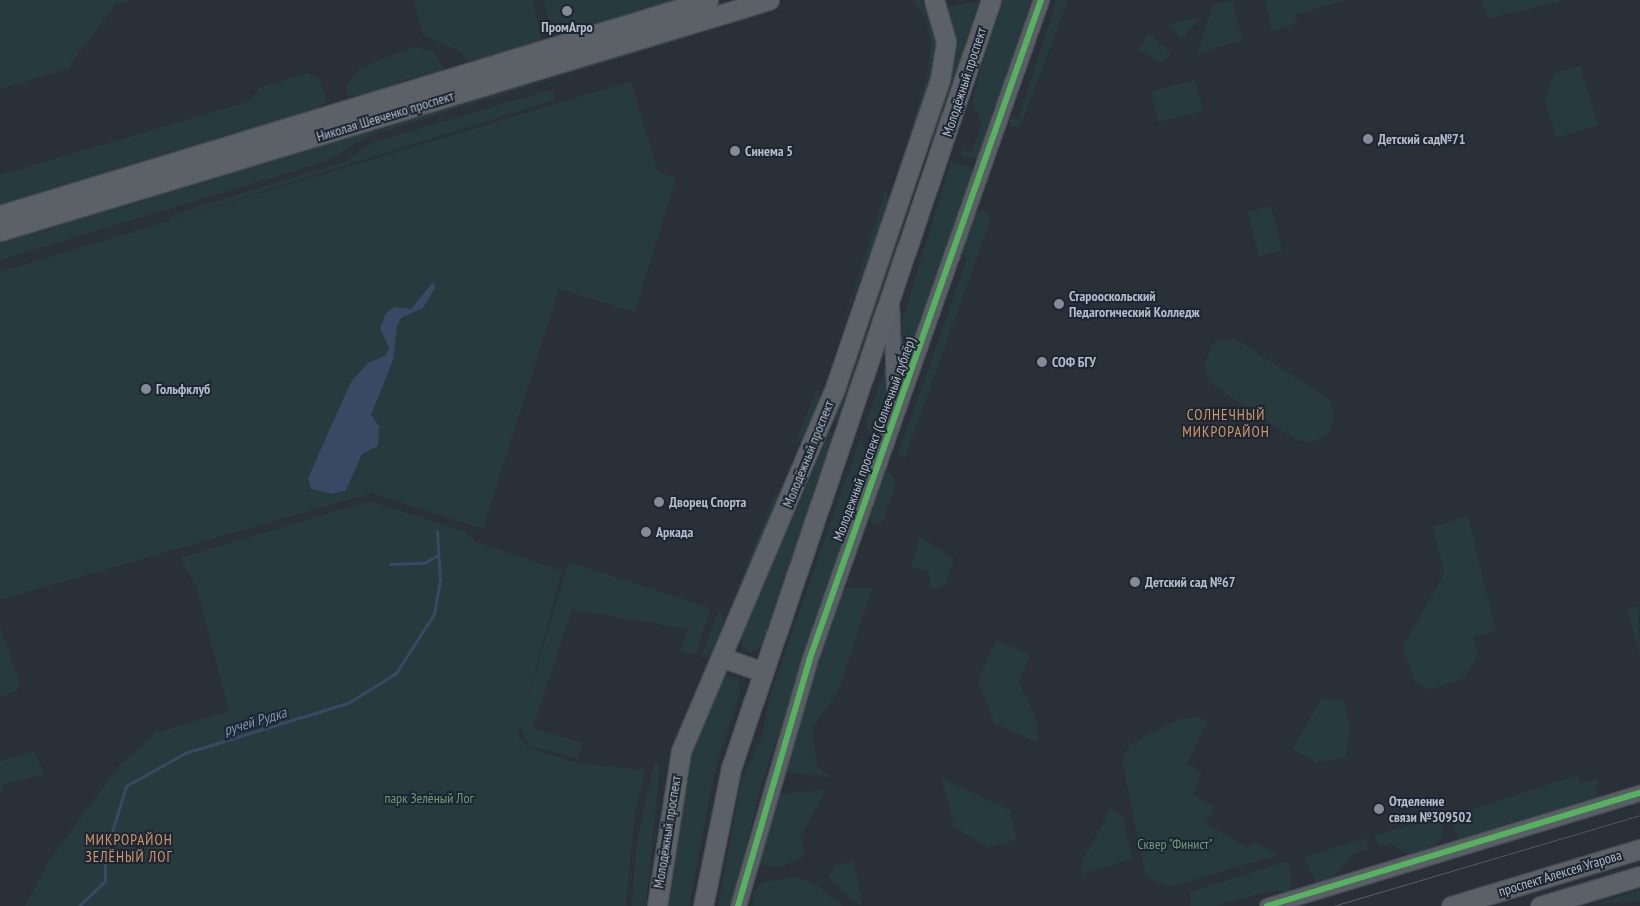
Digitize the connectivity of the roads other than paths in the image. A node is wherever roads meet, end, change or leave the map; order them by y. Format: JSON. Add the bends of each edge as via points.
{"nodes":[{"id":1,"x":708,"y":0,"type":"edge"},
{"id":2,"x":769,"y":0,"type":"edge"},
{"id":3,"x":934,"y":0,"type":"edge"},
{"id":4,"x":991,"y":0,"type":"edge"},
{"id":5,"x":1041,"y":0,"type":"edge"},
{"id":6,"x":340,"y":120,"type":"junction"},
{"id":7,"x":0,"y":214,"type":"edge"},
{"id":8,"x":0,"y":231,"type":"edge"},
{"id":9,"x":891,"y":306,"type":"junction"},
{"id":10,"x":895,"y":417,"type":"junction"},
{"id":11,"x":721,"y":657,"type":"junction"},
{"id":12,"x":764,"y":672,"type":"junction"},
{"id":13,"x":1640,"y":793,"type":"edge"},
{"id":14,"x":1640,"y":849,"type":"edge"},
{"id":15,"x":1640,"y":876,"type":"edge"},
{"id":16,"x":745,"y":890,"type":"junction"},
{"id":17,"x":656,"y":906,"type":"edge"},
{"id":18,"x":703,"y":906,"type":"edge"},
{"id":19,"x":738,"y":906,"type":"edge"},
{"id":20,"x":746,"y":906,"type":"edge"},
{"id":21,"x":1267,"y":906,"type":"edge"},
{"id":22,"x":1451,"y":906,"type":"edge"},
{"id":23,"x":1540,"y":906,"type":"edge"}],
"edges":[{"from":1,"to":6,"type":"main road","name":"Николая Шевченко проспект"},
{"from":2,"to":6,"type":"main road","name":"Николая Шевченко проспект"},
{"from":3,"to":11,"type":"main road","name":"Молодёжный проспект","via":[[944,28],[946,55],[919,144],[804,469]]},
{"from":4,"to":9,"type":"main road","name":"Молодёжный проспект"},
{"from":5,"to":10,"type":"street","name":"Молодежный проспект (Солнечный дублёр)"},
{"from":6,"to":7,"type":"main road","name":"Николая Шевченко проспект"},
{"from":6,"to":8,"type":"main road","name":"Николая Шевченко проспект"},
{"from":9,"to":10,"type":"street"},
{"from":9,"to":12,"type":"main road","name":"Молодёжный проспект"},
{"from":10,"to":16,"type":"street","name":"Молодежный проспект (Солнечный дублёр)","via":[[778,756]]},
{"from":11,"to":12,"type":"main road"},
{"from":11,"to":17,"type":"main road","name":"Молодёжный проспект","via":[[681,751]]},
{"from":12,"to":18,"type":"main road","name":"Молодёжный проспект","via":[[731,768]]},
{"from":13,"to":21,"type":"street"},
{"from":14,"to":22,"type":"main road","name":"проспект Алексея Угарова"},
{"from":15,"to":23,"type":"main road","name":"проспект Алексея Угарова"},
{"from":16,"to":19,"type":"street"},
{"from":16,"to":20,"type":"street"}]}
